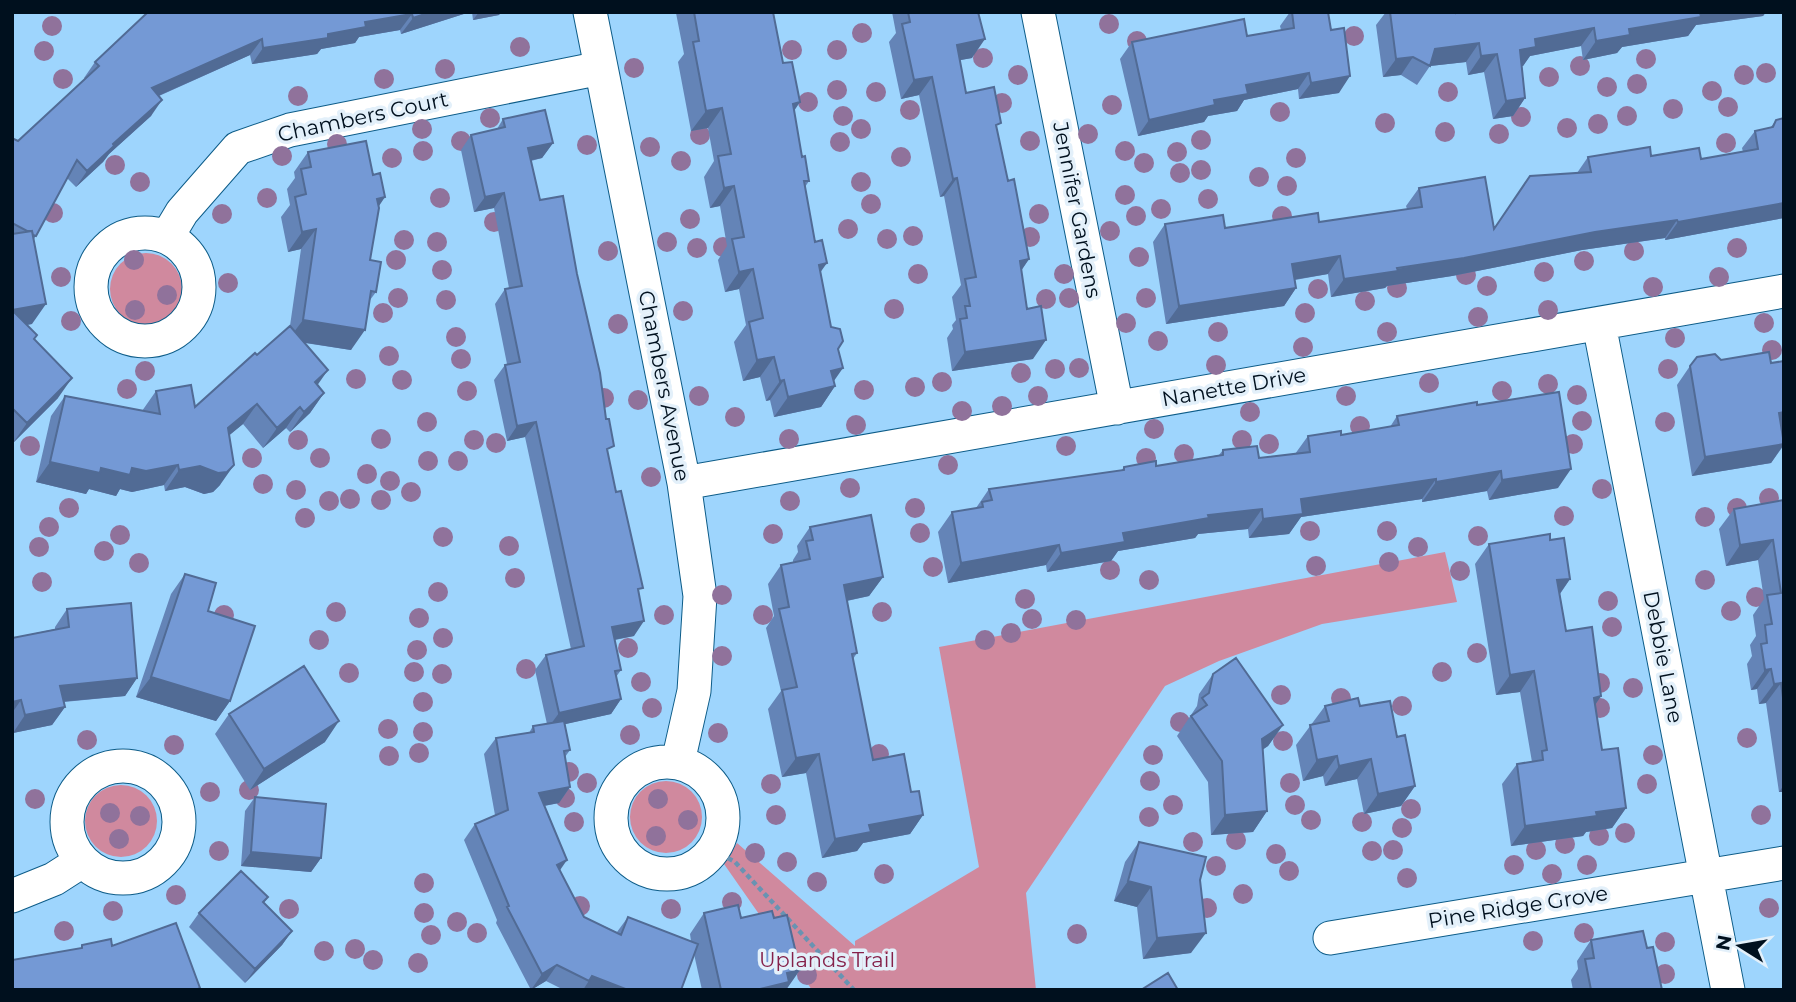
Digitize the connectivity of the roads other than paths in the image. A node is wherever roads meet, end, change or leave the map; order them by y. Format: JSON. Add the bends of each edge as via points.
{"nodes":[{"id":1,"x":590,"y":12,"type":"edge"},
{"id":2,"x":1038,"y":12,"type":"edge"},
{"id":3,"x":601,"y":68,"type":"junction"},
{"id":4,"x":167,"y":237,"type":"dead end"},
{"id":5,"x":1784,"y":291,"type":"edge"},
{"id":6,"x":1599,"y":324,"type":"junction"},
{"id":7,"x":1116,"y":408,"type":"junction"},
{"id":8,"x":684,"y":483,"type":"junction"},
{"id":9,"x":678,"y":762,"type":"junction"},
{"id":10,"x":82,"y":861,"type":"dead end"},
{"id":11,"x":1784,"y":863,"type":"edge"},
{"id":12,"x":1706,"y":877,"type":"junction"},
{"id":13,"x":12,"y":896,"type":"edge"},
{"id":14,"x":1330,"y":938,"type":"dead end"},
{"id":15,"x":1728,"y":990,"type":"edge"}],
"edges":[{"from":1,"to":3,"type":"street","name":"Chambers Avenue"},
{"from":2,"to":7,"type":"street","name":"Jennifer Gardens"},
{"from":3,"to":4,"type":"street","name":"Chambers Court","via":[[290,130],[237,148],[182,212]]},
{"from":3,"to":8,"type":"street","name":"Chambers Avenue"},
{"from":5,"to":6,"type":"street","name":"Nanette Drive"},
{"from":6,"to":7,"type":"street","name":"Nanette Drive"},
{"from":6,"to":12,"type":"street","name":"Debbie Lane"},
{"from":7,"to":8,"type":"street","name":"Nanette Drive"},
{"from":8,"to":9,"type":"street","name":"Chambers Avenue","via":[[700,596],[694,691]]},
{"from":9,"to":9,"type":"street","via":[[641,767],[615,793],[611,830],[618,847],[646,871],[683,872],[699,864],[721,833],[719,797],[695,769]]},
{"from":10,"to":13,"type":"street","via":[[54,879]]},
{"from":11,"to":12,"type":"street","name":"Pine Ridge Grove"},
{"from":12,"to":14,"type":"street","name":"Pine Ridge Grove"},
{"from":12,"to":15,"type":"street","name":"Debbie Lane"}]}
